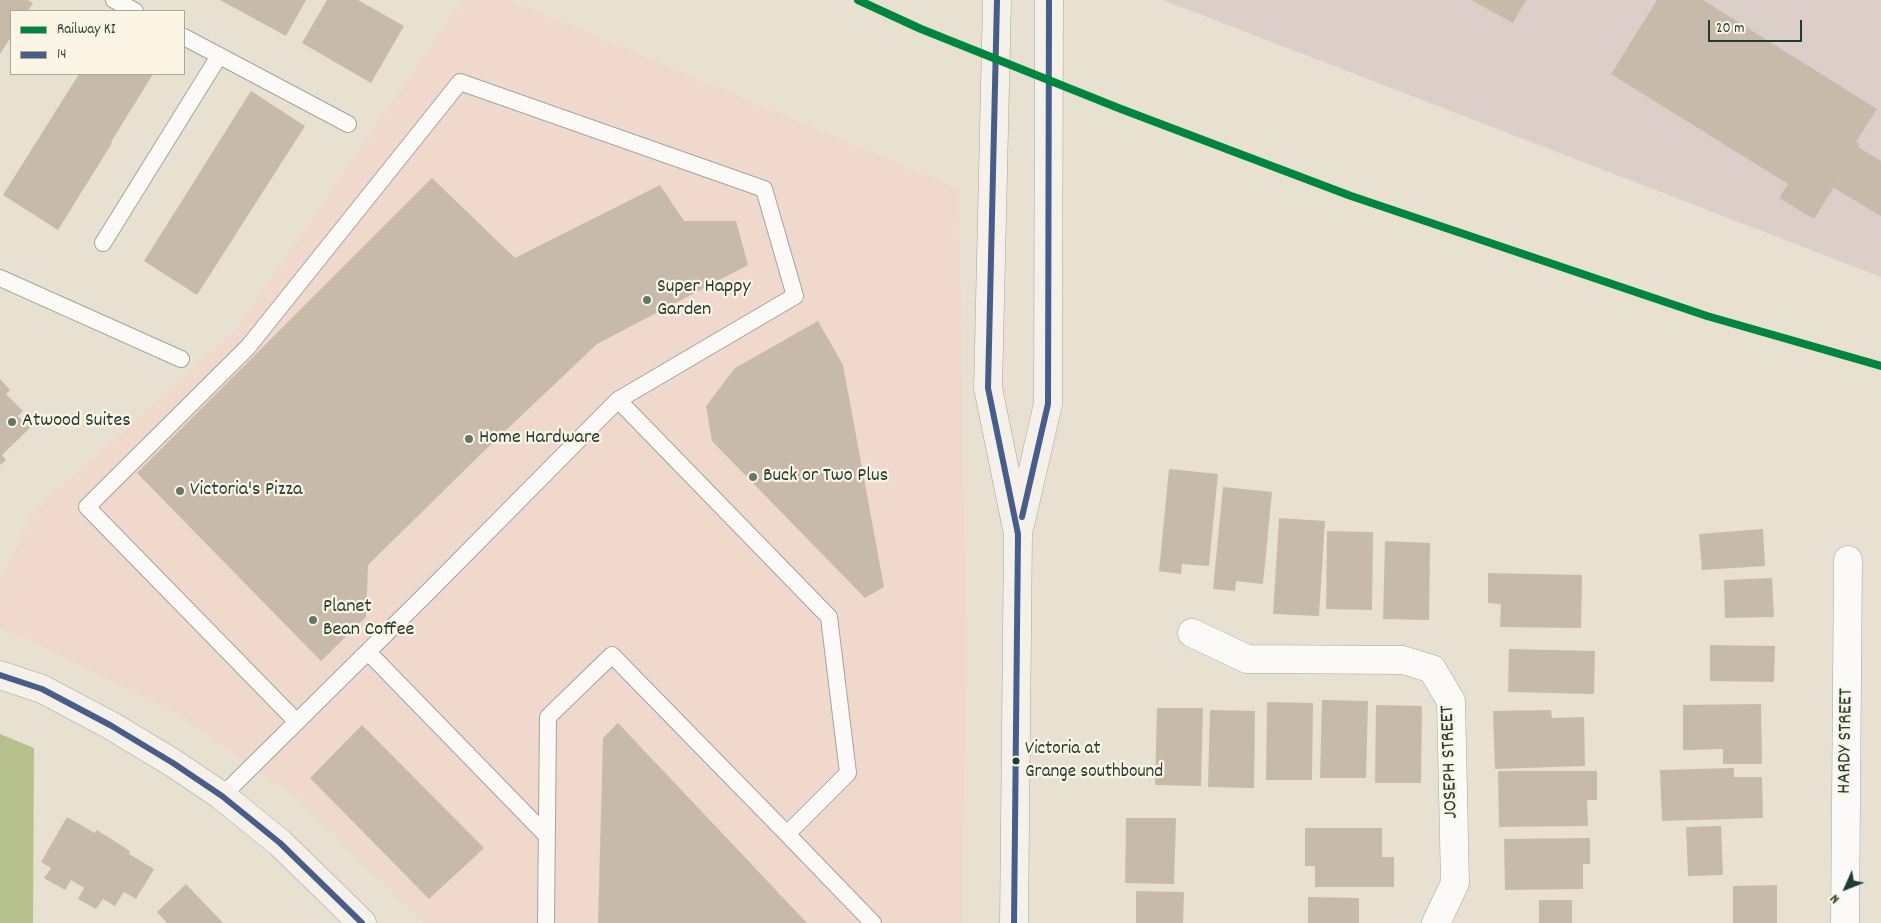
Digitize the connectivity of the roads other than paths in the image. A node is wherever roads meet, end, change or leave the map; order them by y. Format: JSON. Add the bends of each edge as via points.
{"nodes":[{"id":1,"x":114,"y":0,"type":"edge"},
{"id":2,"x":997,"y":0,"type":"edge"},
{"id":3,"x":1049,"y":0,"type":"edge"},
{"id":4,"x":133,"y":10,"type":"edge"},
{"id":5,"x":185,"y":38,"type":"edge"},
{"id":6,"x":219,"y":56,"type":"junction"},
{"id":7,"x":348,"y":124,"type":"dead end"},
{"id":8,"x":103,"y":243,"type":"dead end"},
{"id":9,"x":0,"y":278,"type":"edge"},
{"id":10,"x":180,"y":359,"type":"dead end"},
{"id":11,"x":618,"y":400,"type":"junction"},
{"id":12,"x":1018,"y":534,"type":"junction"},
{"id":13,"x":1848,"y":560,"type":"dead end"},
{"id":14,"x":1192,"y":633,"type":"dead end"},
{"id":15,"x":368,"y":652,"type":"junction"},
{"id":16,"x":0,"y":675,"type":"edge"},
{"id":17,"x":296,"y":722,"type":"junction"},
{"id":18,"x":222,"y":796,"type":"junction"},
{"id":19,"x":787,"y":834,"type":"junction"},
{"id":20,"x":547,"y":836,"type":"junction"},
{"id":21,"x":362,"y":923,"type":"edge"},
{"id":22,"x":546,"y":923,"type":"edge"},
{"id":23,"x":873,"y":923,"type":"edge"},
{"id":24,"x":1014,"y":923,"type":"edge"},
{"id":25,"x":1436,"y":923,"type":"edge"},
{"id":26,"x":1845,"y":923,"type":"edge"}],
"edges":[{"from":1,"to":4,"type":"lane"},
{"from":2,"to":12,"type":"main road","via":[[988,388]]},
{"from":3,"to":12,"type":"main road","via":[[1048,404]]},
{"from":5,"to":6,"type":"lane"},
{"from":6,"to":7,"type":"lane"},
{"from":6,"to":8,"type":"lane"},
{"from":9,"to":10,"type":"lane"},
{"from":11,"to":15,"type":"lane"},
{"from":11,"to":17,"type":"lane","via":[[796,296],[764,189],[460,82],[248,347],[87,507]]},
{"from":11,"to":19,"type":"lane","via":[[830,617],[848,773]]},
{"from":12,"to":24,"type":"main road"},
{"from":13,"to":26,"type":"street","name":"HARDY STREET"},
{"from":14,"to":25,"type":"street","name":"JOSEPH STREET","via":[[1247,659],[1403,660],[1432,670],[1451,701],[1455,873],[1455,883]]},
{"from":15,"to":17,"type":"lane"},
{"from":15,"to":20,"type":"lane"},
{"from":16,"to":18,"type":"main road","via":[[42,689],[110,725]]},
{"from":17,"to":18,"type":"lane"},
{"from":18,"to":21,"type":"main road","via":[[280,843]]},
{"from":19,"to":20,"type":"lane","via":[[612,655],[548,717]]},
{"from":19,"to":23,"type":"lane"},
{"from":20,"to":22,"type":"lane"}]}
